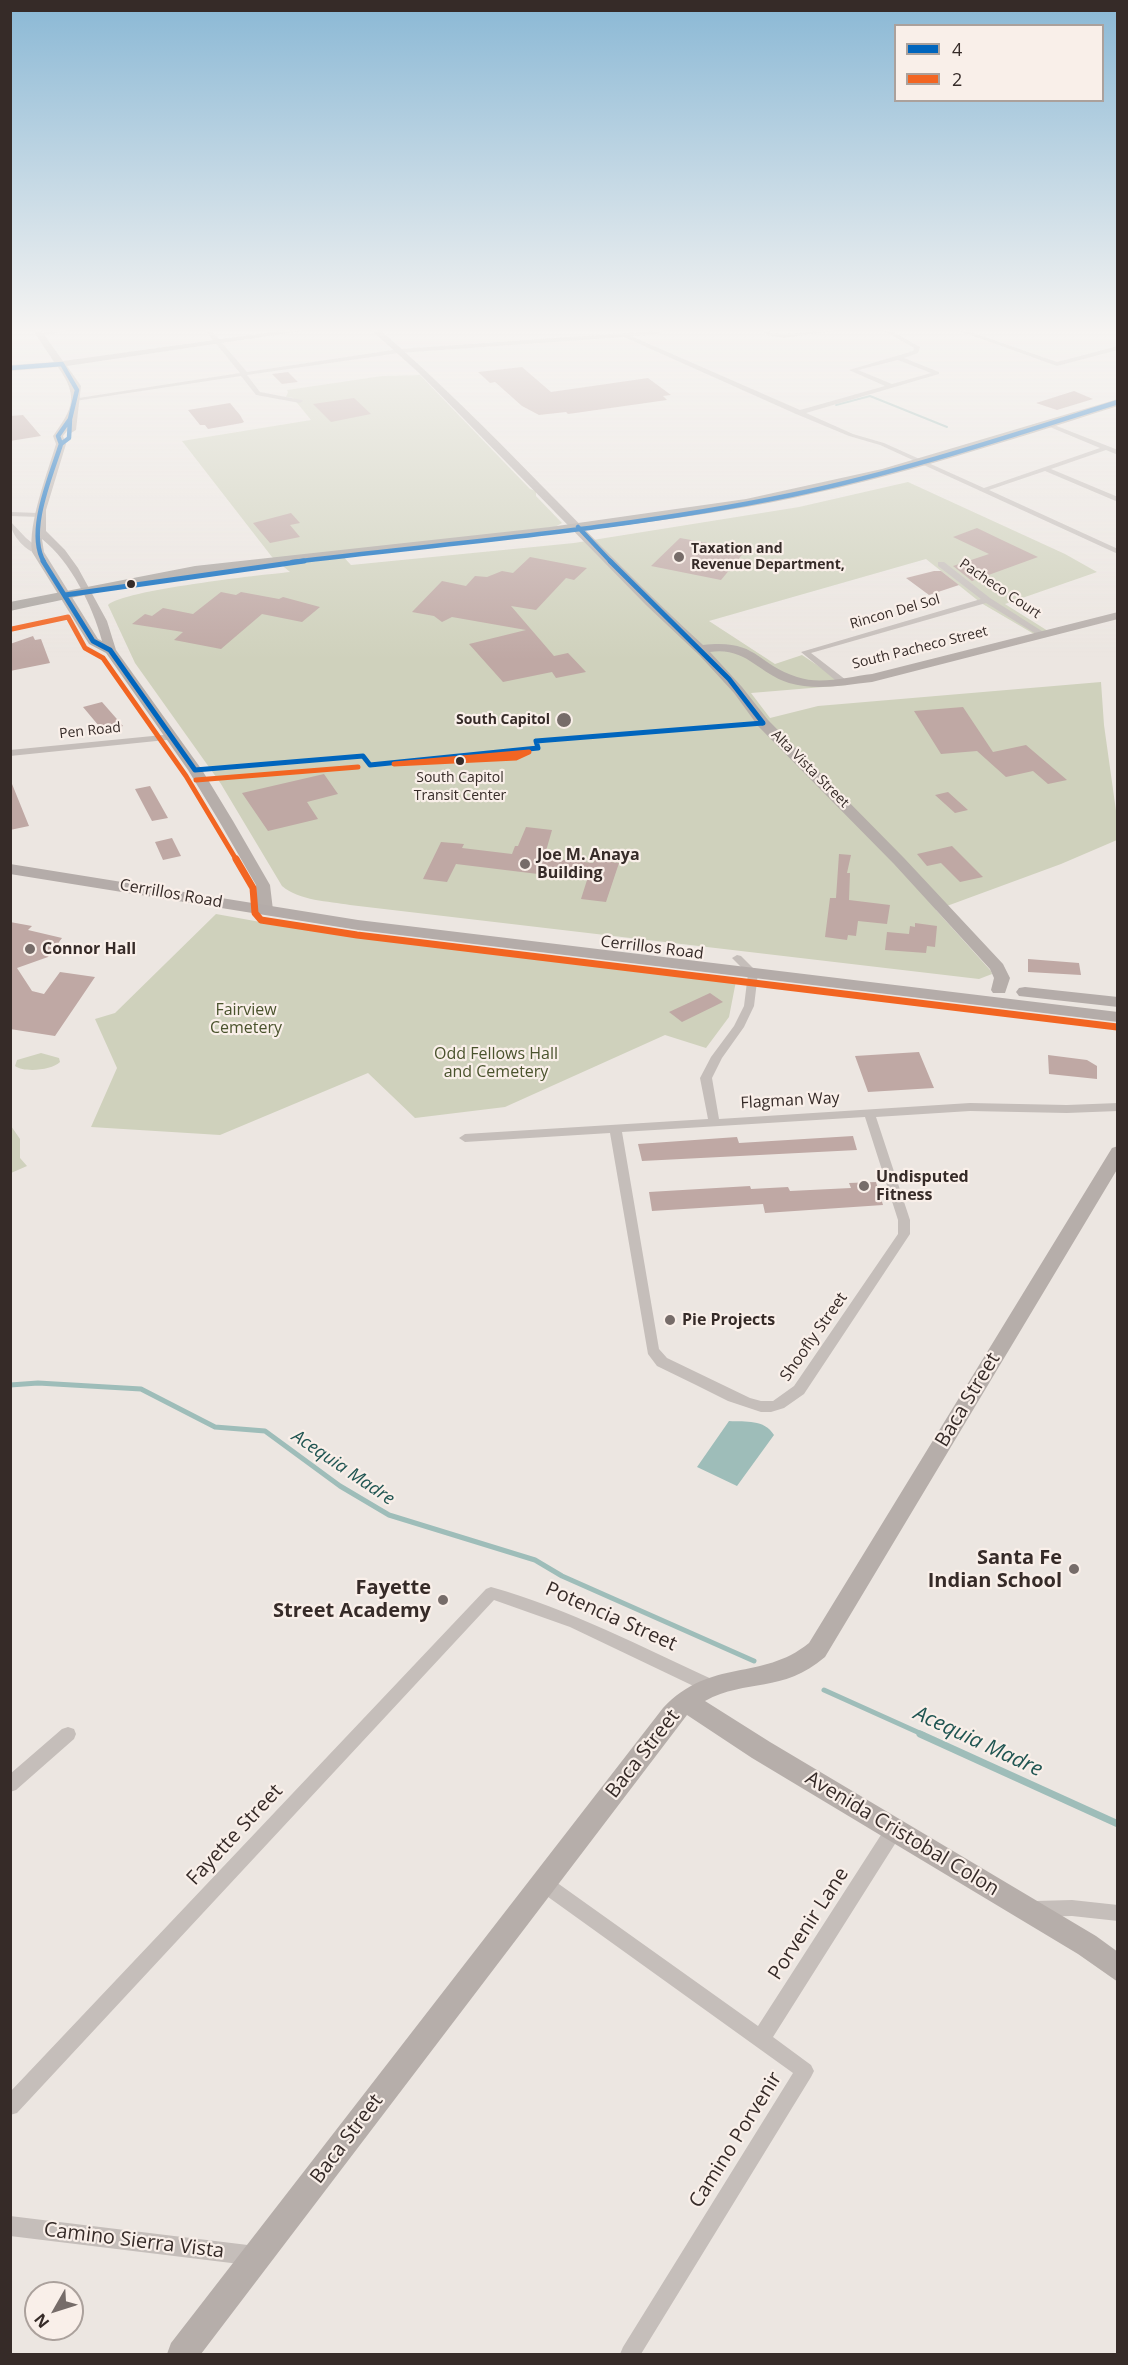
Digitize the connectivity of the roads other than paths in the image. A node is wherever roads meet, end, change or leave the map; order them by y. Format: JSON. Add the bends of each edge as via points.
{"nodes":[{"id":1,"x":67,"y":439,"type":"edge"},
{"id":2,"x":489,"y":439,"type":"edge"},
{"id":3,"x":865,"y":439,"type":"edge"},
{"id":4,"x":998,"y":439,"type":"edge"},
{"id":5,"x":1037,"y":439,"type":"edge"},
{"id":6,"x":1085,"y":439,"type":"edge"},
{"id":7,"x":1106,"y":448,"type":"junction"},
{"id":8,"x":1118,"y":453,"type":"edge"},
{"id":9,"x":923,"y":463,"type":"junction"},
{"id":10,"x":1045,"y":469,"type":"junction"},
{"id":11,"x":940,"y":470,"type":"junction"},
{"id":12,"x":984,"y":490,"type":"junction"},
{"id":13,"x":1118,"y":500,"type":"edge"},
{"id":14,"x":10,"y":514,"type":"edge"},
{"id":15,"x":40,"y":515,"type":"junction"},
{"id":16,"x":10,"y":523,"type":"edge"},
{"id":17,"x":583,"y":531,"type":"junction"},
{"id":18,"x":40,"y":532,"type":"junction"},
{"id":19,"x":38,"y":552,"type":"junction"},
{"id":20,"x":1118,"y":552,"type":"edge"},
{"id":21,"x":941,"y":564,"type":"dead end"},
{"id":22,"x":89,"y":596,"type":"junction"},
{"id":23,"x":69,"y":600,"type":"junction"},
{"id":24,"x":987,"y":600,"type":"junction"},
{"id":25,"x":10,"y":607,"type":"edge"},
{"id":26,"x":1118,"y":615,"type":"edge"},
{"id":27,"x":10,"y":619,"type":"edge"},
{"id":28,"x":1044,"y":635,"type":"junction"},
{"id":29,"x":700,"y":649,"type":"junction"},
{"id":30,"x":110,"y":650,"type":"junction"},
{"id":31,"x":843,"y":682,"type":"junction"},
{"id":32,"x":173,"y":737,"type":"junction"},
{"id":33,"x":10,"y":753,"type":"edge"},
{"id":34,"x":10,"y":857,"type":"edge"},
{"id":35,"x":10,"y":869,"type":"edge"},
{"id":36,"x":55,"y":869,"type":"junction"},
{"id":37,"x":265,"y":904,"type":"junction"},
{"id":38,"x":737,"y":958,"type":"junction"},
{"id":39,"x":753,"y":973,"type":"junction"},
{"id":40,"x":999,"y":990,"type":"junction"},
{"id":41,"x":1118,"y":1002,"type":"edge"},
{"id":42,"x":1118,"y":1017,"type":"edge"},
{"id":43,"x":1118,"y":1107,"type":"edge"},
{"id":44,"x":869,"y":1113,"type":"junction"},
{"id":45,"x":714,"y":1121,"type":"junction"},
{"id":46,"x":615,"y":1128,"type":"junction"},
{"id":47,"x":465,"y":1138,"type":"dead end"},
{"id":48,"x":1118,"y":1152,"type":"edge"},
{"id":49,"x":491,"y":1593,"type":"joint"},
{"id":50,"x":722,"y":1684,"type":"junction"},
{"id":51,"x":686,"y":1701,"type":"junction"},
{"id":52,"x":68,"y":1734,"type":"dead end"},
{"id":53,"x":10,"y":1785,"type":"edge"},
{"id":54,"x":894,"y":1830,"type":"junction"},
{"id":55,"x":543,"y":1883,"type":"junction"},
{"id":56,"x":1028,"y":1908,"type":"junction"},
{"id":57,"x":1118,"y":1913,"type":"edge"},
{"id":58,"x":1118,"y":1969,"type":"edge"},
{"id":59,"x":760,"y":2040,"type":"junction"},
{"id":60,"x":10,"y":2106,"type":"edge"},
{"id":61,"x":10,"y":2226,"type":"edge"},
{"id":62,"x":258,"y":2256,"type":"junction"},
{"id":63,"x":182,"y":2355,"type":"edge"},
{"id":64,"x":630,"y":2355,"type":"edge"}],
"edges":[{"from":1,"to":15,"type":"street","via":[[61,444]]},
{"from":2,"to":17,"type":"street","name":"Alta Vista Street"},
{"from":3,"to":9,"type":"street"},
{"from":4,"to":9,"type":"highway"},
{"from":5,"to":11,"type":"highway"},
{"from":6,"to":7,"type":"street"},
{"from":7,"to":8,"type":"street"},
{"from":7,"to":10,"type":"street"},
{"from":9,"to":11,"type":"street"},
{"from":9,"to":17,"type":"highway","via":[[765,500]]},
{"from":10,"to":12,"type":"street"},
{"from":10,"to":13,"type":"street"},
{"from":11,"to":12,"type":"street"},
{"from":11,"to":17,"type":"highway","via":[[793,506],[690,523]]},
{"from":12,"to":20,"type":"street"},
{"from":14,"to":15,"type":"street"},
{"from":15,"to":18,"type":"street"},
{"from":16,"to":19,"type":"street"},
{"from":17,"to":22,"type":"highway","via":[[222,567]]},
{"from":17,"to":29,"type":"street","name":"Alta Vista Street","via":[[650,603]]},
{"from":18,"to":19,"type":"street","via":[[36,539]]},
{"from":18,"to":22,"type":"street","via":[[52,539]]},
{"from":19,"to":23,"type":"street"},
{"from":21,"to":24,"type":"street","name":"Pacheco Court"},
{"from":22,"to":23,"type":"highway"},
{"from":22,"to":30,"type":"street","via":[[108,634]]},
{"from":23,"to":25,"type":"highway"},
{"from":23,"to":27,"type":"highway"},
{"from":23,"to":30,"type":"street","via":[[93,641]]},
{"from":24,"to":28,"type":"street","name":"Pacheco Court"},
{"from":24,"to":31,"type":"street","name":"Rincon Del Sol","via":[[805,652]]},
{"from":26,"to":28,"type":"street","name":"South Pacheco Street"},
{"from":28,"to":31,"type":"street","name":"South Pacheco Street"},
{"from":29,"to":31,"type":"street","name":"South Pacheco Street","via":[[735,646],[795,681]]},
{"from":29,"to":40,"type":"street","name":"Alta Vista Street","via":[[763,723],[823,781],[997,967],[1002,978]]},
{"from":30,"to":32,"type":"street"},
{"from":32,"to":33,"type":"street","name":"Pen Road"},
{"from":32,"to":37,"type":"street","via":[[262,885]]},
{"from":34,"to":36,"type":"main road","name":"Cerrillos Road"},
{"from":35,"to":36,"type":"main road","name":"Cerrillos Road"},
{"from":36,"to":37,"type":"main road","name":"Cerrillos Road"},
{"from":37,"to":38,"type":"main road","name":"Cerrillos Road"},
{"from":37,"to":39,"type":"main road","name":"Cerrillos Road","via":[[369,926]]},
{"from":38,"to":39,"type":"street"},
{"from":38,"to":40,"type":"main road","name":"Cerrillos Road"},
{"from":39,"to":42,"type":"main road","name":"Cerrillos Road"},
{"from":39,"to":45,"type":"street","via":[[749,1006],[706,1078]]},
{"from":40,"to":41,"type":"main road","name":"Cerrillos Road"},
{"from":43,"to":44,"type":"street","name":"Flagman Way","via":[[962,1107]]},
{"from":44,"to":45,"type":"street","name":"Flagman Way"},
{"from":44,"to":46,"type":"street","name":"Shoofly Street","via":[[904,1220],[904,1234],[799,1390],[788,1401],[771,1407],[753,1405],[662,1362],[652,1350]]},
{"from":45,"to":46,"type":"street","name":"Flagman Way"},
{"from":46,"to":47,"type":"street","name":"Flagman Way"},
{"from":48,"to":50,"type":"street","name":"Baca Street","via":[[817,1650],[787,1671]]},
{"from":49,"to":50,"type":"street","name":"Potencia Street","via":[[535,1604]]},
{"from":49,"to":60,"type":"street","name":"Fayette Street"},
{"from":50,"to":51,"type":"street","name":"Baca Street"},
{"from":51,"to":54,"type":"street","name":"Avenida Cristobal Colon"},
{"from":51,"to":55,"type":"street","name":"Baca Street"},
{"from":52,"to":53,"type":"street"},
{"from":54,"to":56,"type":"street","name":"Avenida Cristobal Colon"},
{"from":54,"to":59,"type":"street","name":"Porvenir Lane"},
{"from":55,"to":59,"type":"street","name":"Camino Porvenir"},
{"from":55,"to":62,"type":"street","name":"Baca Street"},
{"from":56,"to":57,"type":"street"},
{"from":56,"to":58,"type":"street","name":"Avenida Cristobal Colon"},
{"from":59,"to":64,"type":"street","name":"Camino Porvenir","via":[[805,2072]]},
{"from":61,"to":62,"type":"street","name":"Camino Sierra Vista"},
{"from":62,"to":63,"type":"street","name":"Baca Street"}]}
